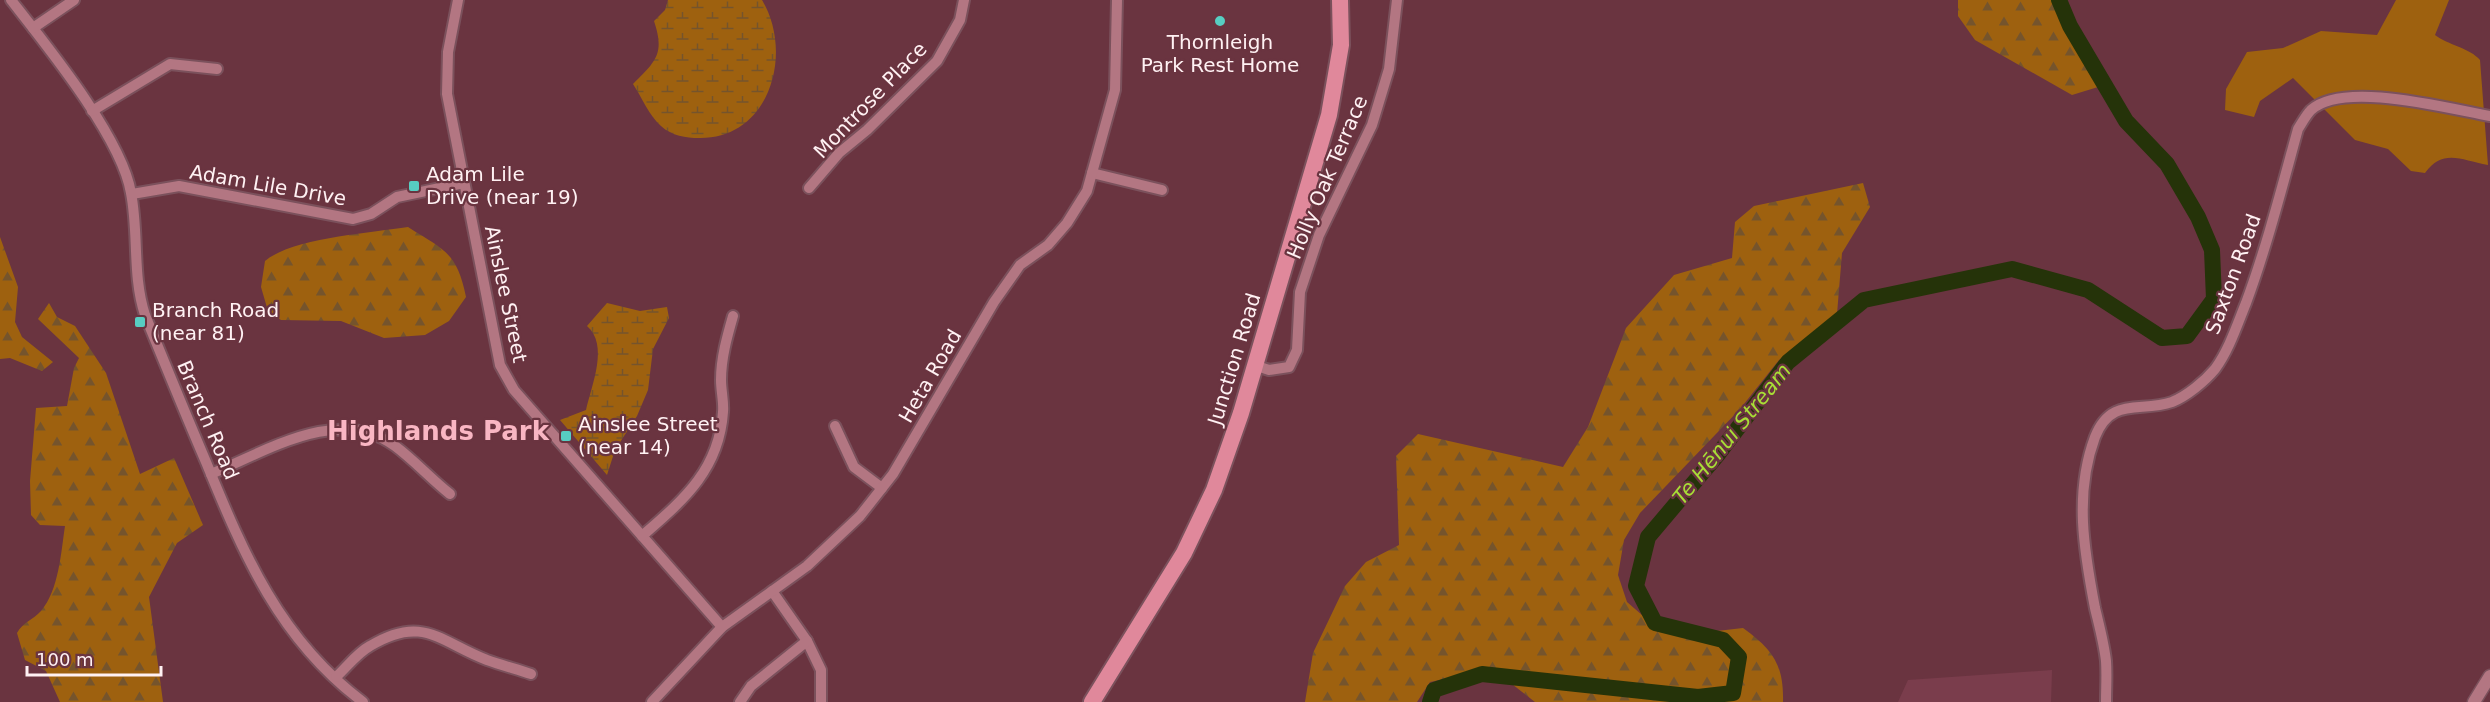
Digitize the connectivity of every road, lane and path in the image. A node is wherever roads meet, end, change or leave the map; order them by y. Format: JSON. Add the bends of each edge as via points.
{"nodes":[{"id":1,"x":11,"y":0,"type":"edge"},
{"id":2,"x":74,"y":0,"type":"edge"},
{"id":3,"x":458,"y":0,"type":"edge"},
{"id":4,"x":964,"y":0,"type":"edge"},
{"id":5,"x":1117,"y":0,"type":"edge"},
{"id":6,"x":1340,"y":0,"type":"edge"},
{"id":7,"x":1397,"y":0,"type":"edge"},
{"id":8,"x":33,"y":28,"type":"junction"},
{"id":9,"x":217,"y":69,"type":"dead end"},
{"id":10,"x":92,"y":111,"type":"junction"},
{"id":11,"x":2490,"y":117,"type":"edge"},
{"id":12,"x":1092,"y":173,"type":"junction"},
{"id":13,"x":464,"y":183,"type":"junction"},
{"id":14,"x":809,"y":188,"type":"dead end"},
{"id":15,"x":1162,"y":190,"type":"dead end"},
{"id":16,"x":132,"y":194,"type":"junction"},
{"id":17,"x":734,"y":316,"type":"dead end"},
{"id":18,"x":1254,"y":366,"type":"junction"},
{"id":19,"x":835,"y":426,"type":"dead end"},
{"id":20,"x":211,"y":474,"type":"junction"},
{"id":21,"x":882,"y":488,"type":"junction"},
{"id":22,"x":450,"y":494,"type":"dead end"},
{"id":23,"x":642,"y":536,"type":"junction"},
{"id":24,"x":772,"y":591,"type":"junction"},
{"id":25,"x":722,"y":627,"type":"junction"},
{"id":26,"x":807,"y":641,"type":"junction"},
{"id":27,"x":531,"y":674,"type":"dead end"},
{"id":28,"x":2490,"y":676,"type":"edge"},
{"id":29,"x":336,"y":678,"type":"junction"},
{"id":30,"x":363,"y":702,"type":"edge"},
{"id":31,"x":652,"y":702,"type":"edge"},
{"id":32,"x":740,"y":702,"type":"edge"},
{"id":33,"x":821,"y":702,"type":"edge"},
{"id":34,"x":1092,"y":702,"type":"edge"},
{"id":35,"x":2106,"y":702,"type":"edge"},
{"id":36,"x":2474,"y":702,"type":"edge"}],
"edges":[{"from":1,"to":8,"type":"street","name":"Branch Road"},
{"from":2,"to":8,"type":"street"},
{"from":3,"to":13,"type":"street","name":"Ainslee Street","via":[[446,79]]},
{"from":4,"to":14,"type":"street","name":"Montrose Place","via":[[960,20],[937,61],[839,153]]},
{"from":5,"to":12,"type":"street","name":"Heta Road","via":[[1115,90]]},
{"from":6,"to":18,"type":"highway","name":"Junction Road","via":[[1341,45],[1329,115]]},
{"from":7,"to":18,"type":"street","name":"Holly Oak Terrace","via":[[1389,69],[1372,126],[1319,235],[1299,292],[1297,350],[1289,366],[1269,370]]},
{"from":8,"to":10,"type":"street","name":"Branch Road"},
{"from":9,"to":10,"type":"street","via":[[170,64]]},
{"from":10,"to":16,"type":"street","name":"Branch Road","via":[[122,160]]},
{"from":11,"to":35,"type":"street","name":"Saxton Road","via":[[2375,96],[2349,97],[2311,110],[2298,129],[2255,278],[2234,334],[2214,369],[2191,391],[2171,402],[2127,407],[2109,414],[2096,436],[2085,475],[2082,507],[2082,529],[2106,660]]},
{"from":12,"to":15,"type":"street"},
{"from":12,"to":21,"type":"street","name":"Heta Road","via":[[1087,191],[1067,224],[1020,266],[994,302]]},
{"from":13,"to":16,"type":"street","name":"Adam Lile Drive","via":[[397,197],[371,214],[353,219],[179,186]]},
{"from":13,"to":23,"type":"street","name":"Ainslee Street","via":[[503,372],[514,390]]},
{"from":16,"to":20,"type":"street","name":"Branch Road","via":[[141,303]]},
{"from":17,"to":23,"type":"street","via":[[725,345],[723,412],[713,456],[688,496]]},
{"from":18,"to":34,"type":"highway","name":"Junction Road","via":[[1214,490],[1189,542]]},
{"from":19,"to":21,"type":"street","via":[[854,467]]},
{"from":20,"to":22,"type":"street","via":[[295,439],[328,429],[348,429],[371,433],[395,446]]},
{"from":20,"to":29,"type":"street","name":"Branch Road","via":[[249,565],[280,616]]},
{"from":21,"to":24,"type":"street","name":"Heta Road","via":[[838,539]]},
{"from":23,"to":25,"type":"street","name":"Ainslee Street"},
{"from":24,"to":25,"type":"street","name":"Heta Road"},
{"from":24,"to":26,"type":"street"},
{"from":25,"to":31,"type":"street","name":"Heta Road"},
{"from":26,"to":32,"type":"street","via":[[751,686]]},
{"from":26,"to":33,"type":"street","via":[[821,670]]},
{"from":27,"to":29,"type":"street","via":[[420,631],[391,635],[368,647]]},
{"from":28,"to":36,"type":"street"},
{"from":29,"to":30,"type":"street","name":"Branch Road"}]}
